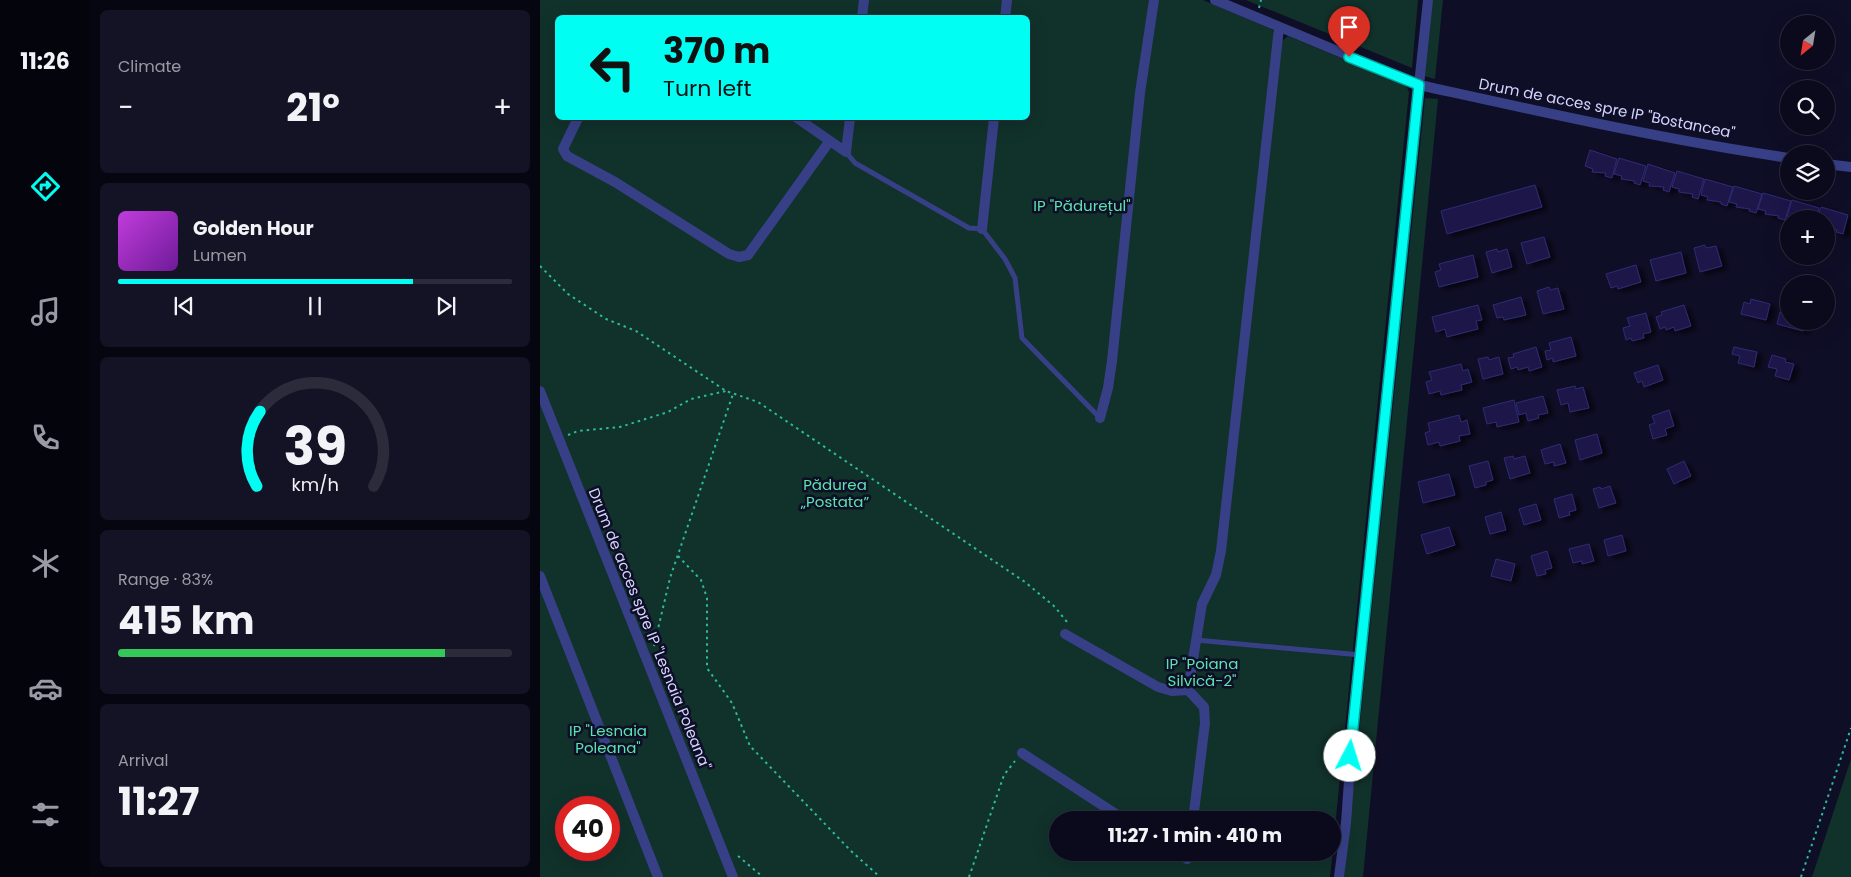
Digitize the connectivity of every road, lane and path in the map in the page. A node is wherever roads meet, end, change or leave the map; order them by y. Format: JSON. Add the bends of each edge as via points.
{"nodes":[{"id":1,"x":864,"y":0,"type":"edge"},
{"id":2,"x":1007,"y":0,"type":"edge"},
{"id":3,"x":1154,"y":0,"type":"edge"},
{"id":4,"x":1215,"y":0,"type":"edge"},
{"id":5,"x":1428,"y":0,"type":"edge"},
{"id":6,"x":862,"y":15,"type":"edge"},
{"id":7,"x":1005,"y":15,"type":"edge"},
{"id":8,"x":1279,"y":28,"type":"junction"},
{"id":9,"x":1419,"y":85,"type":"junction"},
{"id":10,"x":577,"y":120,"type":"edge"},
{"id":11,"x":801,"y":120,"type":"edge"},
{"id":12,"x":850,"y":120,"type":"edge"},
{"id":13,"x":994,"y":120,"type":"edge"},
{"id":14,"x":829,"y":142,"type":"junction"},
{"id":15,"x":846,"y":152,"type":"junction"},
{"id":16,"x":1780,"y":157,"type":"edge"},
{"id":17,"x":1835,"y":165,"type":"edge"},
{"id":18,"x":1851,"y":167,"type":"edge"},
{"id":19,"x":982,"y":229,"type":"junction"},
{"id":20,"x":540,"y":266,"type":"edge"},
{"id":21,"x":540,"y":391,"type":"edge"},
{"id":22,"x":726,"y":391,"type":"junction"},
{"id":23,"x":732,"y":394,"type":"junction"},
{"id":24,"x":1100,"y":418,"type":"joint"},
{"id":25,"x":559,"y":439,"type":"junction"},
{"id":26,"x":678,"y":556,"type":"junction"},
{"id":27,"x":540,"y":576,"type":"edge"},
{"id":28,"x":1065,"y":634,"type":"joint"},
{"id":29,"x":1196,"y":640,"type":"junction"},
{"id":30,"x":1360,"y":655,"type":"junction"},
{"id":31,"x":649,"y":665,"type":"junction"},
{"id":32,"x":1188,"y":690,"type":"junction"},
{"id":33,"x":1851,"y":728,"type":"edge"},
{"id":34,"x":1022,"y":754,"type":"joint"},
{"id":35,"x":1111,"y":811,"type":"edge"},
{"id":36,"x":1193,"y":811,"type":"edge"},
{"id":37,"x":718,"y":840,"type":"junction"},
{"id":38,"x":658,"y":877,"type":"edge"},
{"id":39,"x":733,"y":877,"type":"edge"},
{"id":40,"x":762,"y":877,"type":"edge"},
{"id":41,"x":880,"y":877,"type":"edge"},
{"id":42,"x":969,"y":877,"type":"edge"},
{"id":43,"x":1339,"y":877,"type":"edge"},
{"id":44,"x":1802,"y":877,"type":"edge"}],
"edges":[{"from":1,"to":6,"type":"street"},
{"from":2,"to":7,"type":"street"},
{"from":3,"to":24,"type":"street","via":[[1140,93],[1112,361]]},
{"from":4,"to":8,"type":"street","name":"Drum de acces spre IP \"Bostancea\""},
{"from":5,"to":9,"type":"street"},
{"from":8,"to":9,"type":"street","name":"Drum de acces spre IP \"Bostancea\""},
{"from":8,"to":29,"type":"street","via":[[1221,551],[1216,575],[1202,604]]},
{"from":9,"to":16,"type":"street","name":"Drum de acces spre IP \"Bostancea\""},
{"from":9,"to":30,"type":"street"},
{"from":10,"to":14,"type":"street","via":[[563,149],[567,156],[615,182],[729,254],[740,257],[748,256]]},
{"from":11,"to":14,"type":"street"},
{"from":12,"to":15,"type":"street"},
{"from":13,"to":19,"type":"street"},
{"from":14,"to":15,"type":"street"},
{"from":15,"to":19,"type":"lane","via":[[855,163],[969,228]]},
{"from":17,"to":18,"type":"street"},
{"from":19,"to":24,"type":"lane","via":[[1016,278],[1022,338]]},
{"from":20,"to":22,"type":"path","via":[[568,294],[606,319],[636,331]]},
{"from":21,"to":25,"type":"street","name":"Drum de acces spre IP \"Lesnaia Poleana\""},
{"from":22,"to":23,"type":"path"},
{"from":22,"to":25,"type":"path","via":[[691,399],[668,412],[620,427],[578,431]]},
{"from":23,"to":26,"type":"path"},
{"from":23,"to":28,"type":"path","via":[[758,402],[1025,582],[1055,607],[1067,622]]},
{"from":25,"to":31,"type":"street","name":"Drum de acces spre IP \"Lesnaia Poleana\""},
{"from":26,"to":31,"type":"path"},
{"from":26,"to":41,"type":"path","via":[[701,580],[707,598],[707,668],[732,703],[750,746]]},
{"from":27,"to":38,"type":"street"},
{"from":28,"to":32,"type":"street","via":[[1158,687],[1172,691]]},
{"from":29,"to":30,"type":"lane"},
{"from":29,"to":32,"type":"street"},
{"from":30,"to":43,"type":"street"},
{"from":31,"to":37,"type":"street","name":"Drum de acces spre IP \"Lesnaia Poleana\""},
{"from":32,"to":36,"type":"street","via":[[1204,706],[1205,723]]},
{"from":33,"to":44,"type":"path"},
{"from":34,"to":35,"type":"street"},
{"from":34,"to":42,"type":"path","via":[[1004,775]]},
{"from":37,"to":39,"type":"street","name":"Drum de acces spre IP \"Lesnaia Poleana\""},
{"from":37,"to":40,"type":"path"}]}
